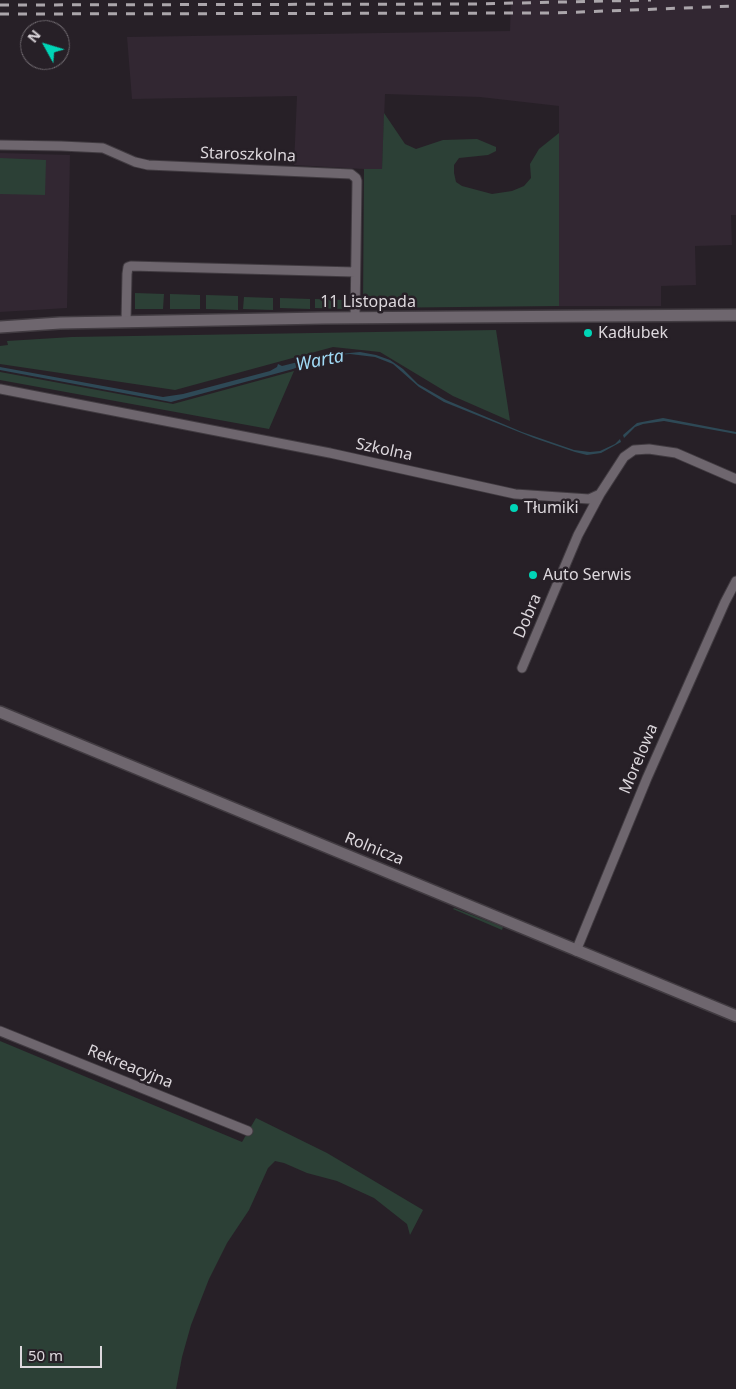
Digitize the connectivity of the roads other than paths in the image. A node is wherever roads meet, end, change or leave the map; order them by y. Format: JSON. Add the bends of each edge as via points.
{"nodes":[{"id":1,"x":0,"y":145,"type":"edge"},
{"id":2,"x":355,"y":272,"type":"junction"},
{"id":3,"x":736,"y":315,"type":"edge"},
{"id":4,"x":355,"y":318,"type":"junction"},
{"id":5,"x":126,"y":322,"type":"junction"},
{"id":6,"x":0,"y":327,"type":"edge"},
{"id":7,"x":0,"y":389,"type":"edge"},
{"id":8,"x":736,"y":479,"type":"edge"},
{"id":9,"x":600,"y":494,"type":"junction"},
{"id":10,"x":736,"y":581,"type":"edge"},
{"id":11,"x":522,"y":668,"type":"dead end"},
{"id":12,"x":0,"y":712,"type":"edge"},
{"id":13,"x":576,"y":951,"type":"junction"},
{"id":14,"x":736,"y":1016,"type":"edge"},
{"id":15,"x":0,"y":1031,"type":"edge"},
{"id":16,"x":248,"y":1130,"type":"dead end"}],
"edges":[{"from":1,"to":2,"type":"street","name":"Staroszkolna","via":[[103,148],[148,165],[351,174],[356,178]]},
{"from":2,"to":4,"type":"street","name":"Staroszkolna"},
{"from":2,"to":5,"type":"street","via":[[131,266],[126,274]]},
{"from":3,"to":4,"type":"street","name":"11 Listopada"},
{"from":4,"to":5,"type":"street","name":"11 Listopada"},
{"from":5,"to":6,"type":"street","name":"11 Listopada"},
{"from":7,"to":9,"type":"street","name":"Szkolna","via":[[515,494],[590,499]]},
{"from":8,"to":9,"type":"street","via":[[676,453],[634,450],[621,461]]},
{"from":9,"to":11,"type":"street","name":"Dobra","via":[[578,535]]},
{"from":10,"to":13,"type":"street","name":"Morelowa","via":[[647,778]]},
{"from":12,"to":13,"type":"street","name":"Rolnicza"},
{"from":13,"to":14,"type":"street","name":"Rolnicza"},
{"from":15,"to":16,"type":"street","name":"Rekreacyjna"}]}
